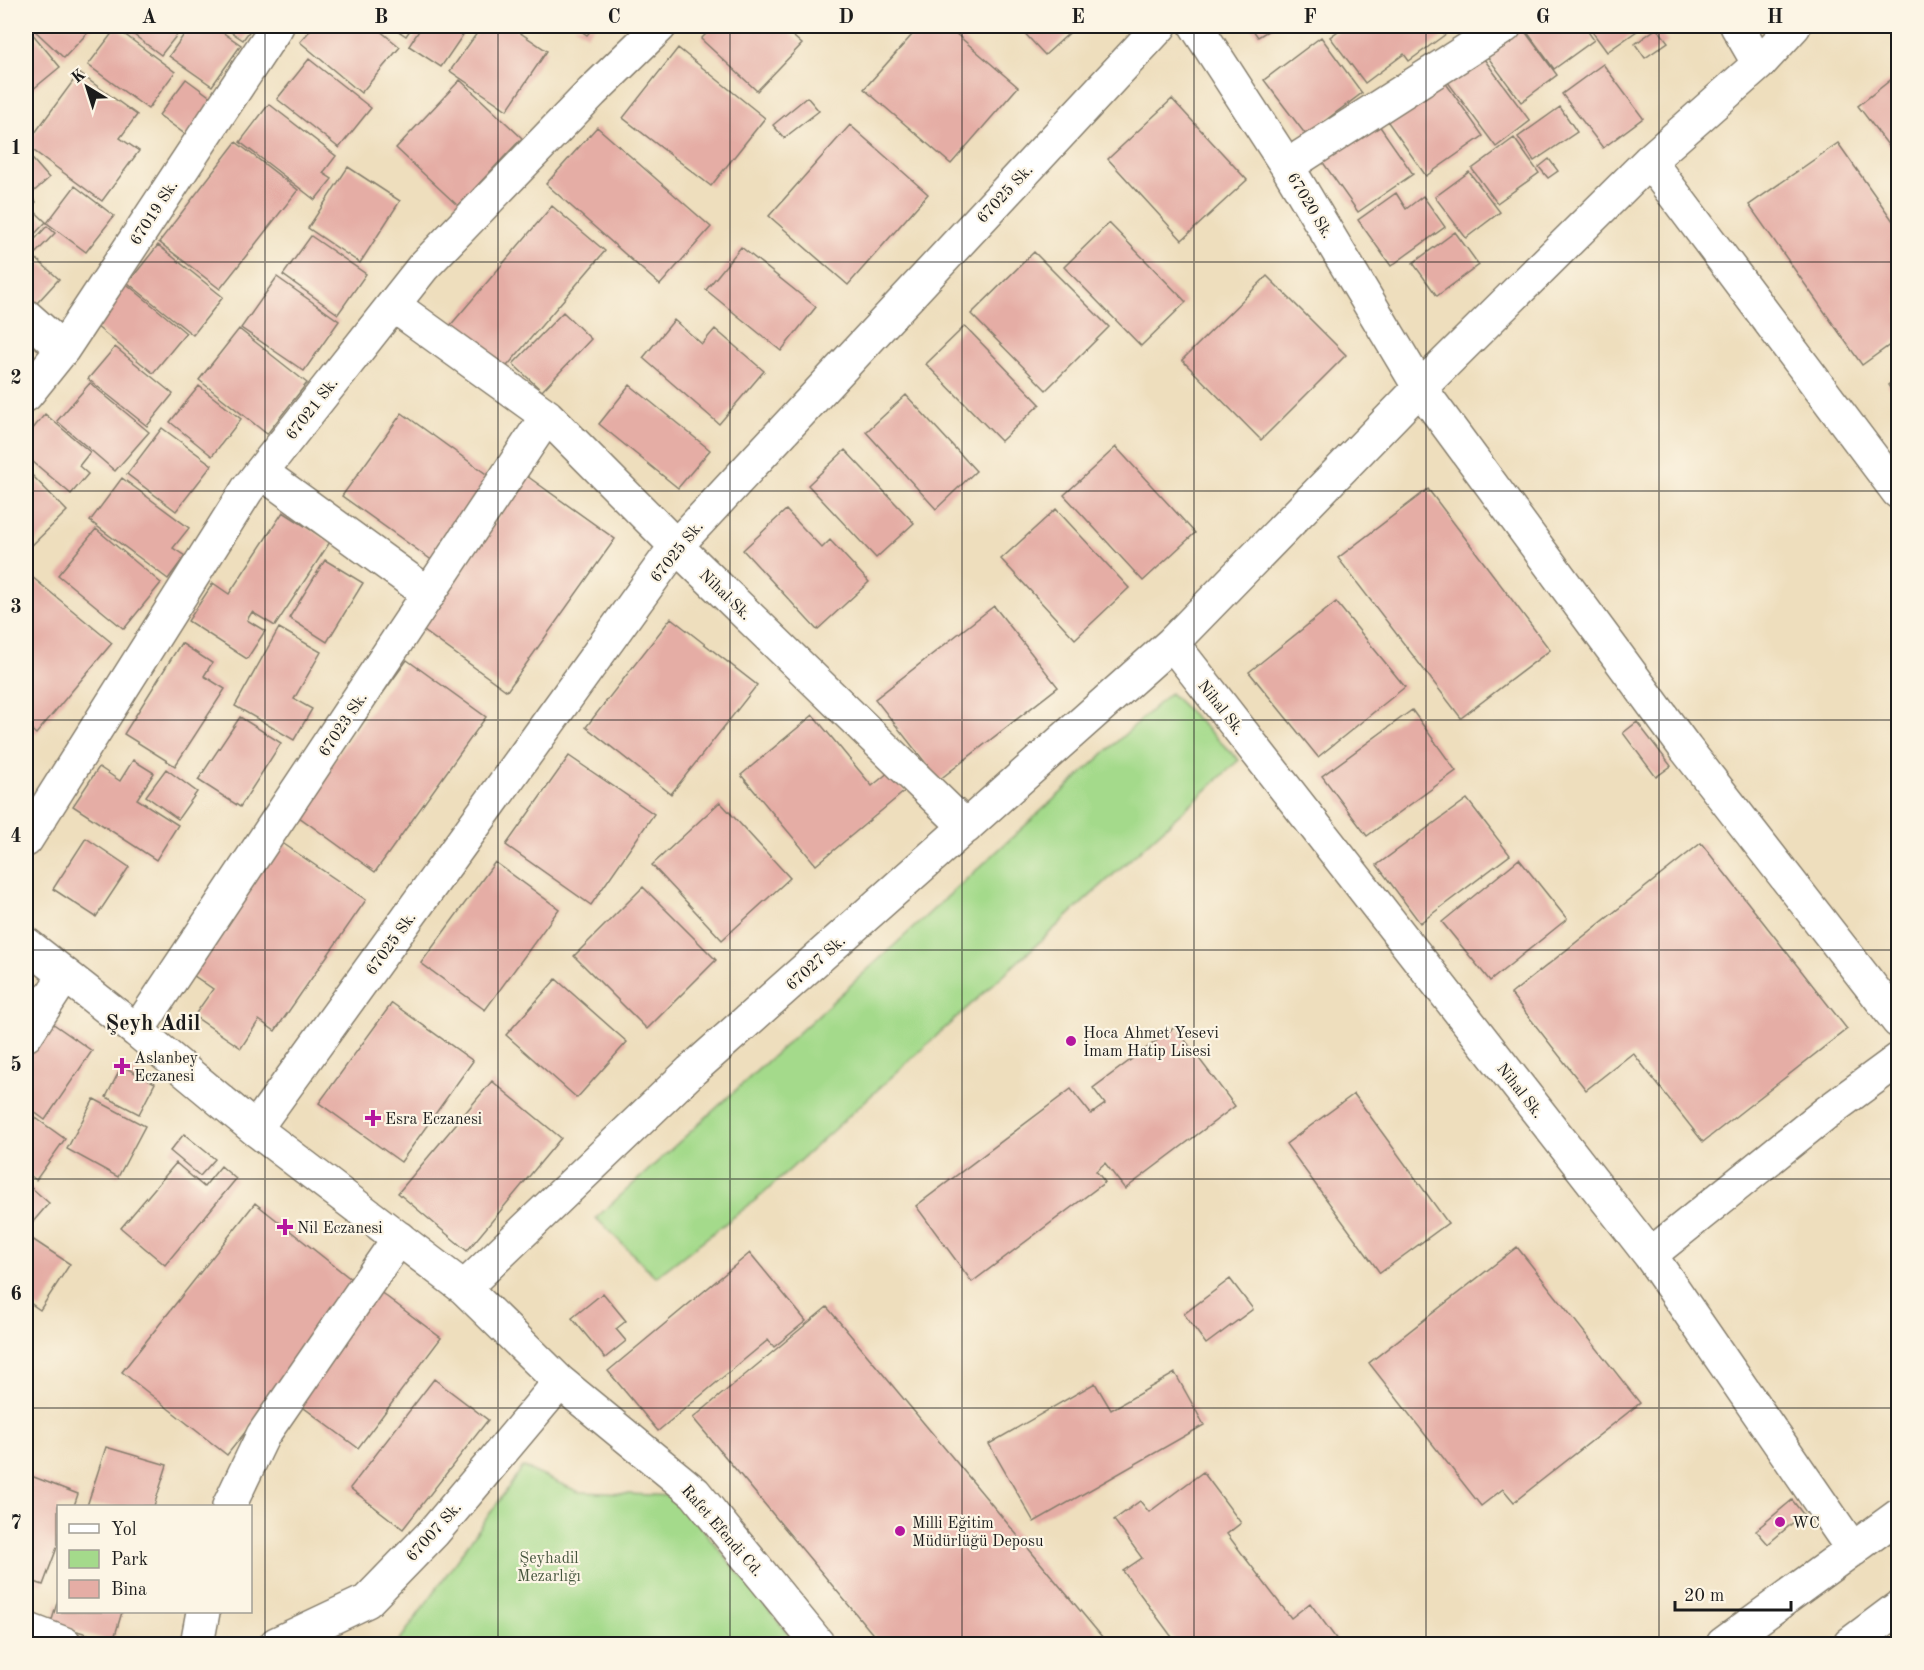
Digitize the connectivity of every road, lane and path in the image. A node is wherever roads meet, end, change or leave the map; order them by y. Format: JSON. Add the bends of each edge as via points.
{"nodes":[{"id":1,"x":277,"y":26,"type":"edge"},
{"id":2,"x":660,"y":26,"type":"edge"},
{"id":3,"x":1160,"y":26,"type":"edge"},
{"id":4,"x":1196,"y":26,"type":"edge"},
{"id":5,"x":1505,"y":26,"type":"edge"},
{"id":6,"x":1737,"y":26,"type":"edge"},
{"id":7,"x":1794,"y":26,"type":"edge"},
{"id":8,"x":1760,"y":64,"type":"junction"},
{"id":9,"x":1649,"y":161,"type":"junction"},
{"id":10,"x":1287,"y":166,"type":"junction"},
{"id":11,"x":393,"y":305,"type":"junction"},
{"id":12,"x":26,"y":316,"type":"edge"},
{"id":13,"x":63,"y":349,"type":"junction"},
{"id":14,"x":1420,"y":388,"type":"junction"},
{"id":15,"x":26,"y":395,"type":"edge"},
{"id":16,"x":547,"y":416,"type":"junction"},
{"id":17,"x":261,"y":472,"type":"junction"},
{"id":18,"x":1899,"y":492,"type":"edge"},
{"id":19,"x":676,"y":546,"type":"junction"},
{"id":20,"x":429,"y":594,"type":"junction"},
{"id":21,"x":1172,"y":643,"type":"junction"},
{"id":22,"x":966,"y":827,"type":"junction"},
{"id":23,"x":26,"y":840,"type":"edge"},
{"id":24,"x":26,"y":944,"type":"edge"},
{"id":25,"x":65,"y":975,"type":"junction"},
{"id":26,"x":1899,"y":1021,"type":"edge"},
{"id":27,"x":137,"y":1031,"type":"junction"},
{"id":28,"x":26,"y":1035,"type":"edge"},
{"id":29,"x":1899,"y":1060,"type":"edge"},
{"id":30,"x":255,"y":1129,"type":"junction"},
{"id":31,"x":399,"y":1238,"type":"junction"},
{"id":32,"x":1650,"y":1255,"type":"junction"},
{"id":33,"x":464,"y":1288,"type":"junction"},
{"id":34,"x":561,"y":1382,"type":"junction"},
{"id":35,"x":229,"y":1505,"type":"edge"},
{"id":36,"x":1899,"y":1516,"type":"edge"},
{"id":37,"x":1853,"y":1550,"type":"junction"},
{"id":38,"x":1899,"y":1608,"type":"edge"},
{"id":39,"x":203,"y":1613,"type":"edge"},
{"id":40,"x":26,"y":1629,"type":"edge"},
{"id":41,"x":65,"y":1644,"type":"edge"},
{"id":42,"x":197,"y":1644,"type":"edge"},
{"id":43,"x":276,"y":1644,"type":"edge"},
{"id":44,"x":818,"y":1644,"type":"edge"},
{"id":45,"x":1723,"y":1644,"type":"edge"},
{"id":46,"x":1850,"y":1644,"type":"edge"}],
"edges":[{"from":1,"to":13,"type":"street","name":"67019 Sk."},
{"from":2,"to":11,"type":"street","name":"67021 Sk.","via":[[423,267]]},
{"from":3,"to":19,"type":"street","name":"67025 Sk."},
{"from":4,"to":10,"type":"street","name":"67020 Sk."},
{"from":5,"to":10,"type":"street"},
{"from":6,"to":8,"type":"street"},
{"from":7,"to":8,"type":"street","name":"67027 Sk."},
{"from":8,"to":9,"type":"street","name":"67027 Sk."},
{"from":9,"to":14,"type":"street","name":"67027 Sk."},
{"from":9,"to":18,"type":"street"},
{"from":10,"to":14,"type":"street","name":"67020 Sk."},
{"from":11,"to":16,"type":"street","name":"Nihal Sk."},
{"from":11,"to":17,"type":"street","name":"67021 Sk."},
{"from":12,"to":13,"type":"street"},
{"from":13,"to":15,"type":"street","name":"67019 Sk."},
{"from":14,"to":21,"type":"street","name":"67027 Sk."},
{"from":14,"to":26,"type":"street","name":"67020 Sk.","via":[[1686,749]]},
{"from":16,"to":19,"type":"street","name":"Nihal Sk."},
{"from":16,"to":20,"type":"street","name":"67023 Sk."},
{"from":17,"to":20,"type":"street"},
{"from":17,"to":23,"type":"street","name":"67021 Sk."},
{"from":19,"to":22,"type":"street","name":"Nihal Sk."},
{"from":19,"to":30,"type":"street","name":"67025 Sk."},
{"from":20,"to":27,"type":"street","name":"67023 Sk."},
{"from":21,"to":22,"type":"street","name":"67027 Sk."},
{"from":21,"to":32,"type":"street","name":"Nihal Sk."},
{"from":22,"to":33,"type":"street","name":"67027 Sk.","via":[[691,1071]]},
{"from":24,"to":25,"type":"street","name":"Rafet Efendi Cd."},
{"from":25,"to":27,"type":"street","name":"Rafet Efendi Cd."},
{"from":25,"to":28,"type":"street"},
{"from":27,"to":30,"type":"street","name":"Rafet Efendi Cd."},
{"from":29,"to":32,"type":"street","via":[[1826,1113]]},
{"from":30,"to":31,"type":"street","name":"Rafet Efendi Cd."},
{"from":31,"to":33,"type":"street","name":"Rafet Efendi Cd."},
{"from":31,"to":35,"type":"street","via":[[262,1435]]},
{"from":32,"to":37,"type":"street","name":"Nihal Sk."},
{"from":33,"to":34,"type":"street","name":"Rafet Efendi Cd."},
{"from":34,"to":43,"type":"street","name":"67007 Sk.","via":[[435,1532],[367,1601]]},
{"from":34,"to":44,"type":"street","name":"Rafet Efendi Cd.","via":[[695,1493]]},
{"from":36,"to":37,"type":"street"},
{"from":37,"to":45,"type":"street"},
{"from":38,"to":46,"type":"street"},
{"from":39,"to":42,"type":"street"},
{"from":40,"to":41,"type":"street"}]}
